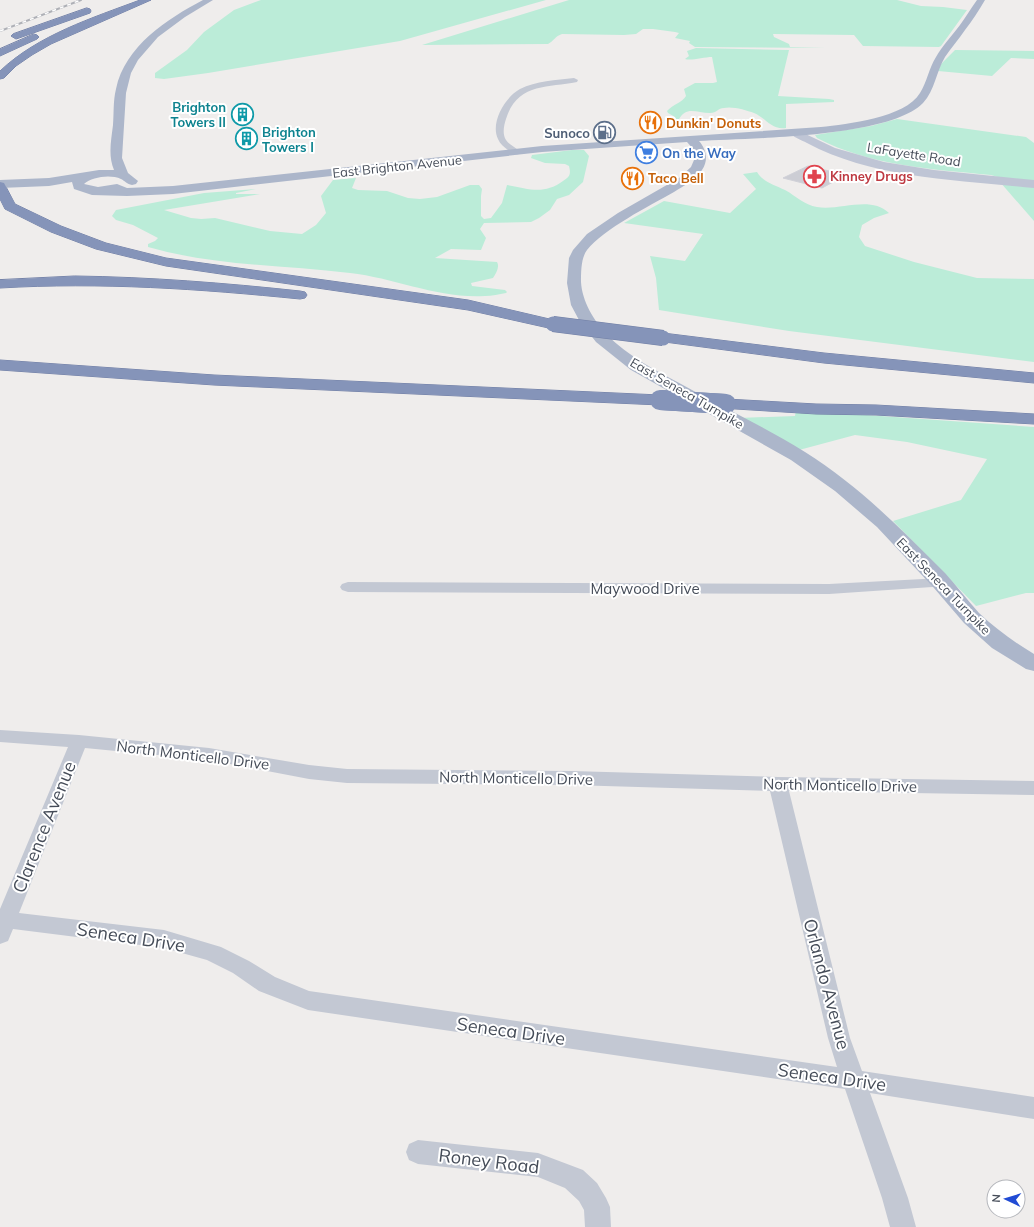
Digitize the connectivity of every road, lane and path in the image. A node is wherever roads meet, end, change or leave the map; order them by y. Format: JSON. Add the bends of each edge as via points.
{"nodes":[{"id":1,"x":124,"y":0,"type":"edge"},
{"id":2,"x":147,"y":0,"type":"edge"},
{"id":3,"x":209,"y":0,"type":"edge"},
{"id":4,"x":980,"y":0,"type":"edge"},
{"id":5,"x":98,"y":7,"type":"dead end"},
{"id":6,"x":7,"y":39,"type":"dead end"},
{"id":7,"x":0,"y":53,"type":"edge"},
{"id":8,"x":0,"y":76,"type":"edge"},
{"id":9,"x":574,"y":80,"type":"dead end"},
{"id":10,"x":794,"y":132,"type":"junction"},
{"id":11,"x":690,"y":138,"type":"junction"},
{"id":12,"x":646,"y":141,"type":"junction"},
{"id":13,"x":516,"y":152,"type":"junction"},
{"id":14,"x":700,"y":152,"type":"junction"},
{"id":15,"x":116,"y":161,"type":"junction"},
{"id":16,"x":96,"y":175,"type":"junction"},
{"id":17,"x":126,"y":178,"type":"junction"},
{"id":18,"x":43,"y":182,"type":"junction"},
{"id":19,"x":1034,"y":184,"type":"edge"},
{"id":20,"x":0,"y":185,"type":"edge"},
{"id":21,"x":78,"y":186,"type":"junction"},
{"id":22,"x":207,"y":186,"type":"junction"},
{"id":23,"x":103,"y":190,"type":"junction"},
{"id":24,"x":0,"y":284,"type":"edge"},
{"id":25,"x":553,"y":324,"type":"junction"},
{"id":26,"x":0,"y":365,"type":"edge"},
{"id":27,"x":0,"y":371,"type":"edge"},
{"id":28,"x":1034,"y":378,"type":"edge"},
{"id":29,"x":303,"y":384,"type":"junction"},
{"id":30,"x":1034,"y":419,"type":"edge"},
{"id":31,"x":942,"y":583,"type":"junction"},
{"id":32,"x":348,"y":587,"type":"dead end"},
{"id":33,"x":1034,"y":664,"type":"edge"},
{"id":34,"x":0,"y":736,"type":"edge"},
{"id":35,"x":79,"y":741,"type":"junction"},
{"id":36,"x":778,"y":784,"type":"junction"},
{"id":37,"x":1034,"y":788,"type":"edge"},
{"id":38,"x":2,"y":924,"type":"edge"},
{"id":39,"x":854,"y":1080,"type":"junction"},
{"id":40,"x":1034,"y":1108,"type":"edge"},
{"id":41,"x":418,"y":1152,"type":"dead end"},
{"id":42,"x":598,"y":1227,"type":"edge"},
{"id":43,"x":902,"y":1227,"type":"edge"}],
"edges":[{"from":1,"to":7,"type":"highway"},
{"from":2,"to":8,"type":"highway","via":[[40,47],[14,63]]},
{"from":3,"to":15,"type":"main road","via":[[164,28],[133,60],[121,88]]},
{"from":4,"to":10,"type":"main road","via":[[941,56],[925,94],[910,108],[895,116],[863,124]]},
{"from":5,"to":6,"type":"highway"},
{"from":9,"to":13,"type":"street","via":[[536,86],[513,98],[502,120],[500,132],[502,140]]},
{"from":10,"to":11,"type":"main road"},
{"from":10,"to":19,"type":"street","name":"LaFayette Road","via":[[834,152],[875,164]]},
{"from":11,"to":12,"type":"main road","name":"East Brighton Avenue"},
{"from":11,"to":14,"type":"main road"},
{"from":12,"to":13,"type":"main road","name":"East Brighton Avenue"},
{"from":12,"to":14,"type":"main road","via":[[680,143]]},
{"from":13,"to":22,"type":"main road","name":"East Brighton Avenue"},
{"from":14,"to":31,"type":"main road","name":"East Seneca Turnpike","via":[[697,169],[683,181],[617,220],[592,237],[580,250],[576,258],[574,283],[578,305],[602,339],[638,367],[798,456],[842,487],[884,523]]},
{"from":15,"to":16,"type":"main road"},
{"from":15,"to":17,"type":"main road"},
{"from":16,"to":17,"type":"main road","via":[[110,174]]},
{"from":16,"to":18,"type":"main road"},
{"from":16,"to":21,"type":"main road","via":[[81,180]]},
{"from":17,"to":22,"type":"main road","via":[[152,185]]},
{"from":17,"to":23,"type":"main road","via":[[128,182],[119,187]]},
{"from":18,"to":20,"type":"main road"},
{"from":18,"to":21,"type":"main road"},
{"from":20,"to":25,"type":"highway","via":[[10,206],[56,229],[132,255],[468,305]]},
{"from":21,"to":23,"type":"main road","name":"East Brighton Avenue","via":[[87,190]]},
{"from":22,"to":23,"type":"main road","name":"East Brighton Avenue","via":[[151,192]]},
{"from":24,"to":25,"type":"highway","via":[[60,281],[165,284],[292,294]]},
{"from":25,"to":28,"type":"highway","bridge":true,"via":[[824,358]]},
{"from":26,"to":29,"type":"highway"},
{"from":27,"to":29,"type":"highway","via":[[123,380]]},
{"from":29,"to":30,"type":"highway","bridge":true},
{"from":31,"to":32,"type":"street","name":"Maywood Drive","via":[[829,589]]},
{"from":31,"to":33,"type":"main road","name":"East Seneca Turnpike","via":[[972,618],[1000,643]]},
{"from":34,"to":35,"type":"street","name":"North Monticello Drive"},
{"from":35,"to":36,"type":"street","name":"North Monticello Drive","via":[[209,754],[309,772],[347,776],[571,778]]},
{"from":35,"to":38,"type":"street","name":"Clarence Avenue"},
{"from":36,"to":37,"type":"street","name":"North Monticello Drive"},
{"from":36,"to":39,"type":"street","name":"Orlando Avenue","via":[[839,1038]]},
{"from":38,"to":39,"type":"street","name":"Seneca Drive","via":[[164,939],[213,953],[267,984],[308,1000]]},
{"from":39,"to":40,"type":"street","name":"Seneca Drive"},
{"from":39,"to":43,"type":"street","name":"Orlando Avenue","via":[[895,1198]]},
{"from":41,"to":42,"type":"street","name":"Roney Road","via":[[538,1165],[574,1179],[588,1192],[597,1208]]}]}
